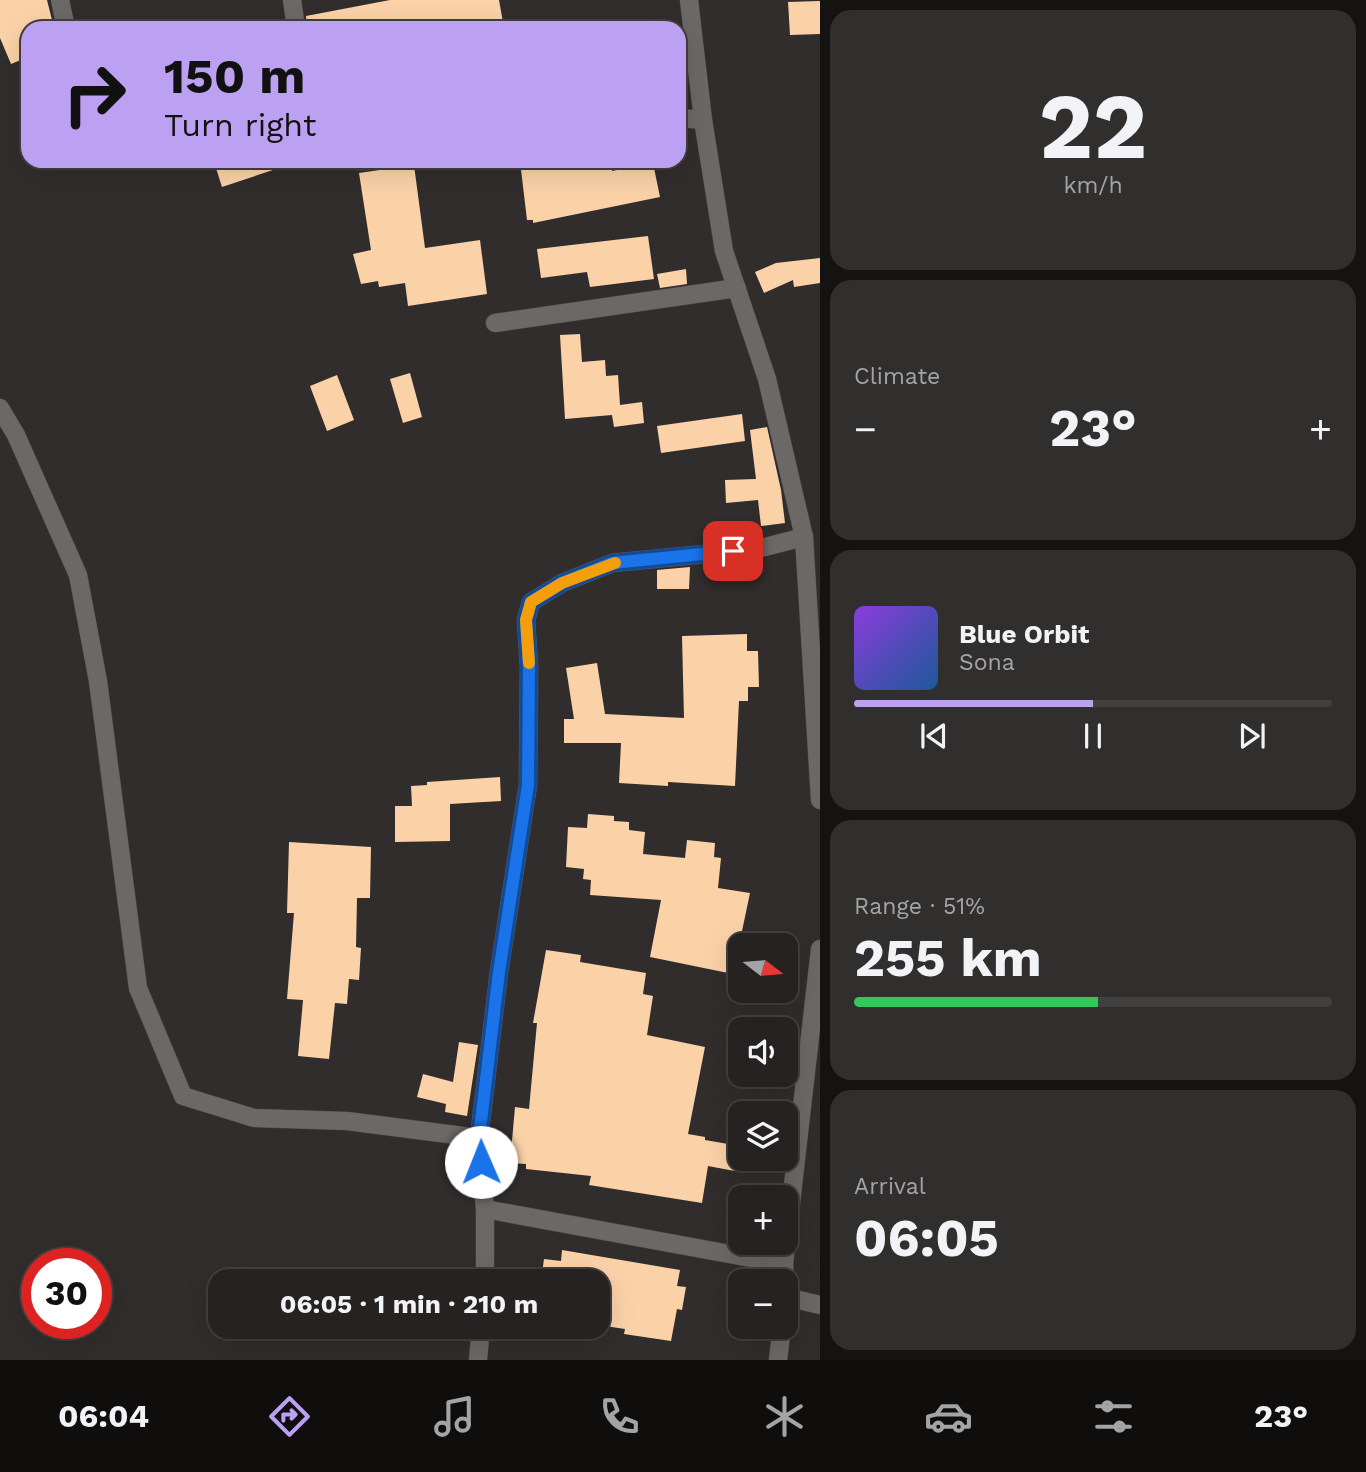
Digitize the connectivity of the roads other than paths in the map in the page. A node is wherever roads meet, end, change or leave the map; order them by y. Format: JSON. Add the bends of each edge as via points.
{"nodes":[{"id":1,"x":60,"y":0,"type":"edge"},
{"id":2,"x":292,"y":0,"type":"edge"},
{"id":3,"x":688,"y":0,"type":"edge"},
{"id":4,"x":64,"y":21,"type":"edge"},
{"id":5,"x":295,"y":21,"type":"edge"},
{"id":6,"x":686,"y":119,"type":"edge"},
{"id":7,"x":703,"y":120,"type":"junction"},
{"id":8,"x":737,"y":288,"type":"junction"},
{"id":9,"x":495,"y":323,"type":"dead end"},
{"id":10,"x":0,"y":408,"type":"edge"},
{"id":11,"x":804,"y":537,"type":"junction"},
{"id":12,"x":820,"y":800,"type":"edge"},
{"id":13,"x":820,"y":949,"type":"edge"},
{"id":14,"x":479,"y":1138,"type":"junction"},
{"id":15,"x":485,"y":1209,"type":"junction"},
{"id":16,"x":485,"y":1269,"type":"edge"},
{"id":17,"x":771,"y":1269,"type":"edge"},
{"id":18,"x":785,"y":1269,"type":"edge"},
{"id":19,"x":798,"y":1300,"type":"edge"},
{"id":20,"x":820,"y":1305,"type":"edge"},
{"id":21,"x":480,"y":1339,"type":"edge"},
{"id":22,"x":780,"y":1339,"type":"edge"},
{"id":23,"x":478,"y":1360,"type":"edge"},
{"id":24,"x":778,"y":1360,"type":"edge"}],
"edges":[{"from":1,"to":4,"type":"street"},
{"from":2,"to":5,"type":"street"},
{"from":3,"to":7,"type":"street"},
{"from":6,"to":7,"type":"street"},
{"from":7,"to":8,"type":"street","via":[[724,251]]},
{"from":8,"to":9,"type":"street"},
{"from":8,"to":11,"type":"street","via":[[767,379]]},
{"from":10,"to":14,"type":"street","via":[[78,575],[98,681],[138,988],[183,1096],[254,1118],[347,1121]]},
{"from":11,"to":12,"type":"street"},
{"from":11,"to":14,"type":"street","via":[[757,549],[612,563],[562,583],[531,602],[526,620],[528,785]]},
{"from":13,"to":18,"type":"street"},
{"from":14,"to":15,"type":"street"},
{"from":15,"to":16,"type":"street"},
{"from":15,"to":17,"type":"street"},
{"from":19,"to":20,"type":"street"},
{"from":21,"to":23,"type":"street"},
{"from":22,"to":24,"type":"street"}]}
